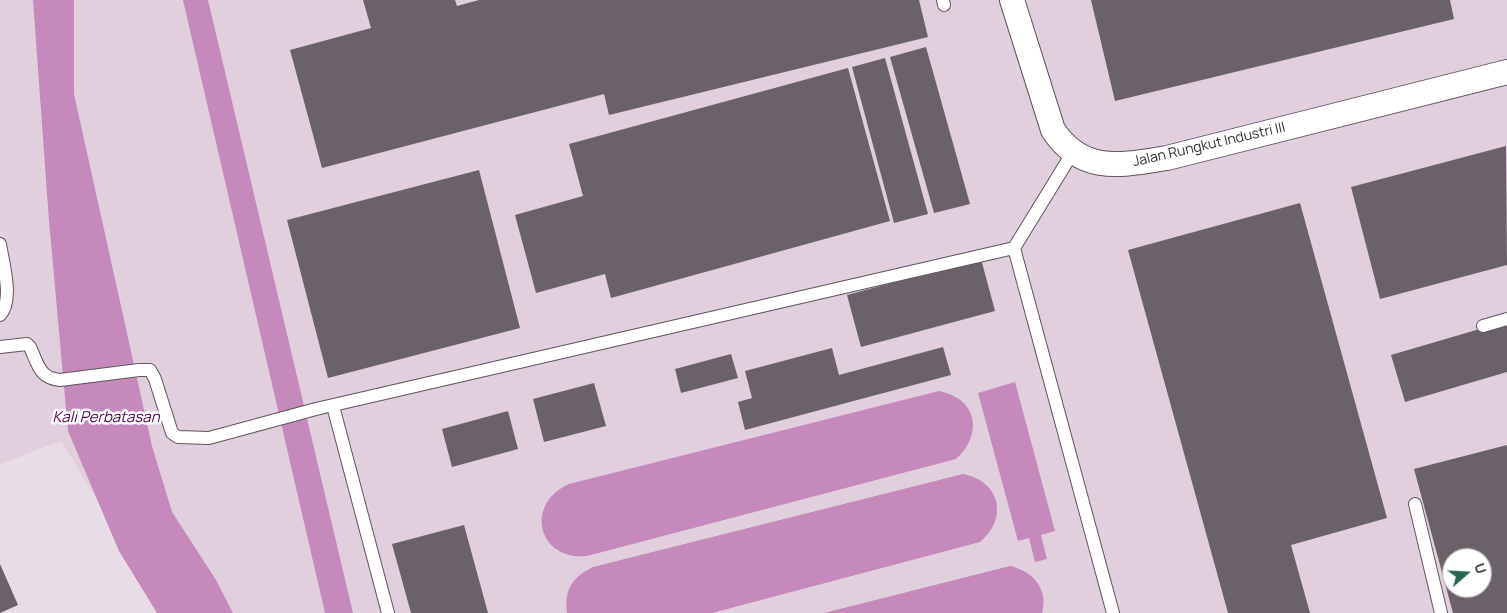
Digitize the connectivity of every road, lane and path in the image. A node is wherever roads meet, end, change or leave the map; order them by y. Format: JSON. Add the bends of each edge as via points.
{"nodes":[{"id":1,"x":1012,"y":0,"type":"edge"},
{"id":2,"x":1507,"y":72,"type":"edge"},
{"id":3,"x":1073,"y":152,"type":"junction"},
{"id":4,"x":0,"y":244,"type":"edge"},
{"id":5,"x":1014,"y":248,"type":"junction"},
{"id":6,"x":0,"y":315,"type":"edge"},
{"id":7,"x":1507,"y":319,"type":"edge"},
{"id":8,"x":1483,"y":326,"type":"dead end"},
{"id":9,"x":0,"y":347,"type":"edge"},
{"id":10,"x":333,"y":406,"type":"junction"},
{"id":11,"x":1415,"y":504,"type":"dead end"},
{"id":12,"x":388,"y":613,"type":"edge"},
{"id":13,"x":1113,"y":613,"type":"edge"},
{"id":14,"x":1441,"y":613,"type":"edge"}],
"edges":[{"from":1,"to":3,"type":"street","name":"Jalan Rungkut Industri III","via":[[1053,130]]},
{"from":2,"to":3,"type":"street","name":"Jalan Rungkut Industri III","via":[[1167,158],[1121,165],[1099,164]]},
{"from":3,"to":5,"type":"lane"},
{"from":4,"to":6,"type":"lane","via":[[8,298]]},
{"from":5,"to":10,"type":"lane"},
{"from":5,"to":13,"type":"lane"},
{"from":7,"to":8,"type":"lane"},
{"from":9,"to":10,"type":"lane","via":[[27,344],[41,372],[52,379],[150,370],[172,433],[178,437],[209,438]]},
{"from":10,"to":12,"type":"lane"},
{"from":11,"to":14,"type":"lane"}]}
